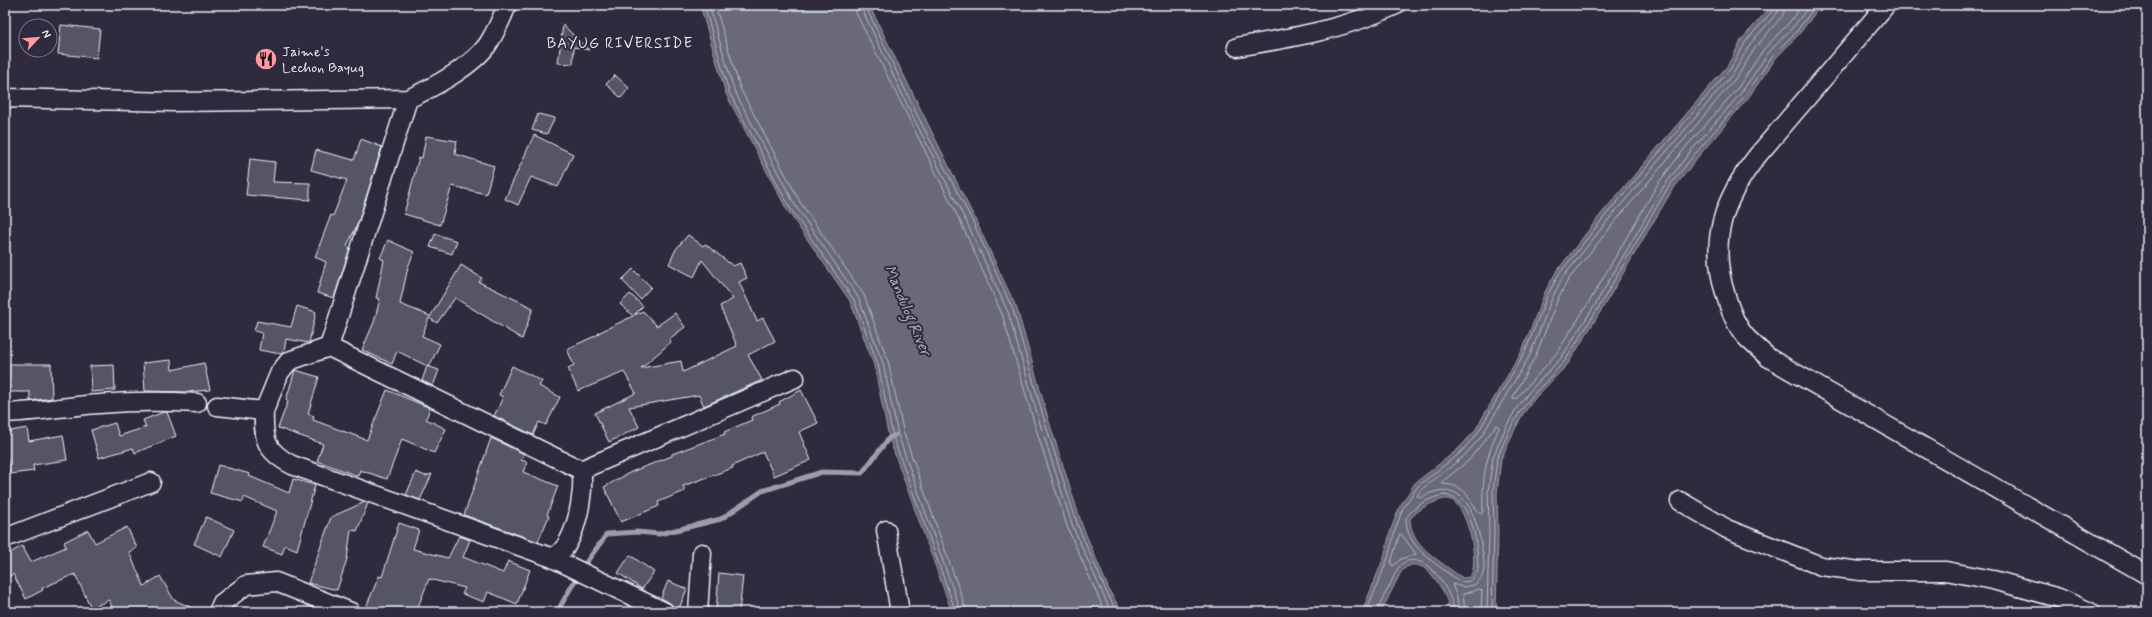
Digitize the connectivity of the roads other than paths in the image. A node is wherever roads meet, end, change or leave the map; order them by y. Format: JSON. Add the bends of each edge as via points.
{"nodes":[{"id":1,"x":507,"y":5,"type":"edge"},
{"id":2,"x":1396,"y":5,"type":"edge"},
{"id":3,"x":1886,"y":5,"type":"edge"},
{"id":4,"x":1237,"y":47,"type":"dead end"},
{"id":5,"x":5,"y":98,"type":"edge"},
{"id":6,"x":408,"y":98,"type":"junction"},
{"id":7,"x":329,"y":347,"type":"junction"},
{"id":8,"x":795,"y":378,"type":"dead end"},
{"id":9,"x":197,"y":403,"type":"dead end"},
{"id":10,"x":217,"y":406,"type":"dead end"},
{"id":11,"x":264,"y":411,"type":"junction"},
{"id":12,"x":5,"y":413,"type":"edge"},
{"id":13,"x":581,"y":470,"type":"junction"},
{"id":14,"x":151,"y":482,"type":"dead end"},
{"id":15,"x":1680,"y":501,"type":"dead end"},
{"id":16,"x":886,"y":530,"type":"dead end"},
{"id":17,"x":5,"y":538,"type":"edge"},
{"id":18,"x":702,"y":553,"type":"dead end"},
{"id":19,"x":550,"y":557,"type":"junction"},
{"id":20,"x":2147,"y":575,"type":"edge"},
{"id":21,"x":218,"y":612,"type":"edge"},
{"id":22,"x":351,"y":612,"type":"edge"},
{"id":23,"x":665,"y":612,"type":"edge"},
{"id":24,"x":698,"y":612,"type":"edge"},
{"id":25,"x":900,"y":612,"type":"edge"},
{"id":26,"x":2090,"y":612,"type":"edge"}],
"edges":[{"from":1,"to":6,"type":"street","via":[[487,45],[475,58],[435,87]]},
{"from":2,"to":4,"type":"street","via":[[1368,18],[1315,34]]},
{"from":3,"to":20,"type":"street","via":[[1740,177],[1725,207],[1717,244],[1719,277],[1730,310],[1745,336],[1769,358]]},
{"from":5,"to":6,"type":"street","via":[[174,102]]},
{"from":6,"to":7,"type":"street"},
{"from":7,"to":11,"type":"street","via":[[289,361],[280,372]]},
{"from":7,"to":13,"type":"street"},
{"from":8,"to":13,"type":"street"},
{"from":9,"to":12,"type":"street","via":[[152,401]]},
{"from":10,"to":11,"type":"street"},
{"from":11,"to":19,"type":"street","via":[[263,432],[276,457],[292,465]]},
{"from":13,"to":19,"type":"street","via":[[582,488],[570,540],[561,551]]},
{"from":14,"to":17,"type":"street"},
{"from":15,"to":26,"type":"street","via":[[1727,529],[1821,566],[1860,571],[1946,571],[1993,580],[2059,598]]},
{"from":16,"to":25,"type":"street"},
{"from":18,"to":24,"type":"street"},
{"from":19,"to":23,"type":"street"},
{"from":21,"to":22,"type":"street","via":[[222,603],[246,585],[276,582]]}]}
